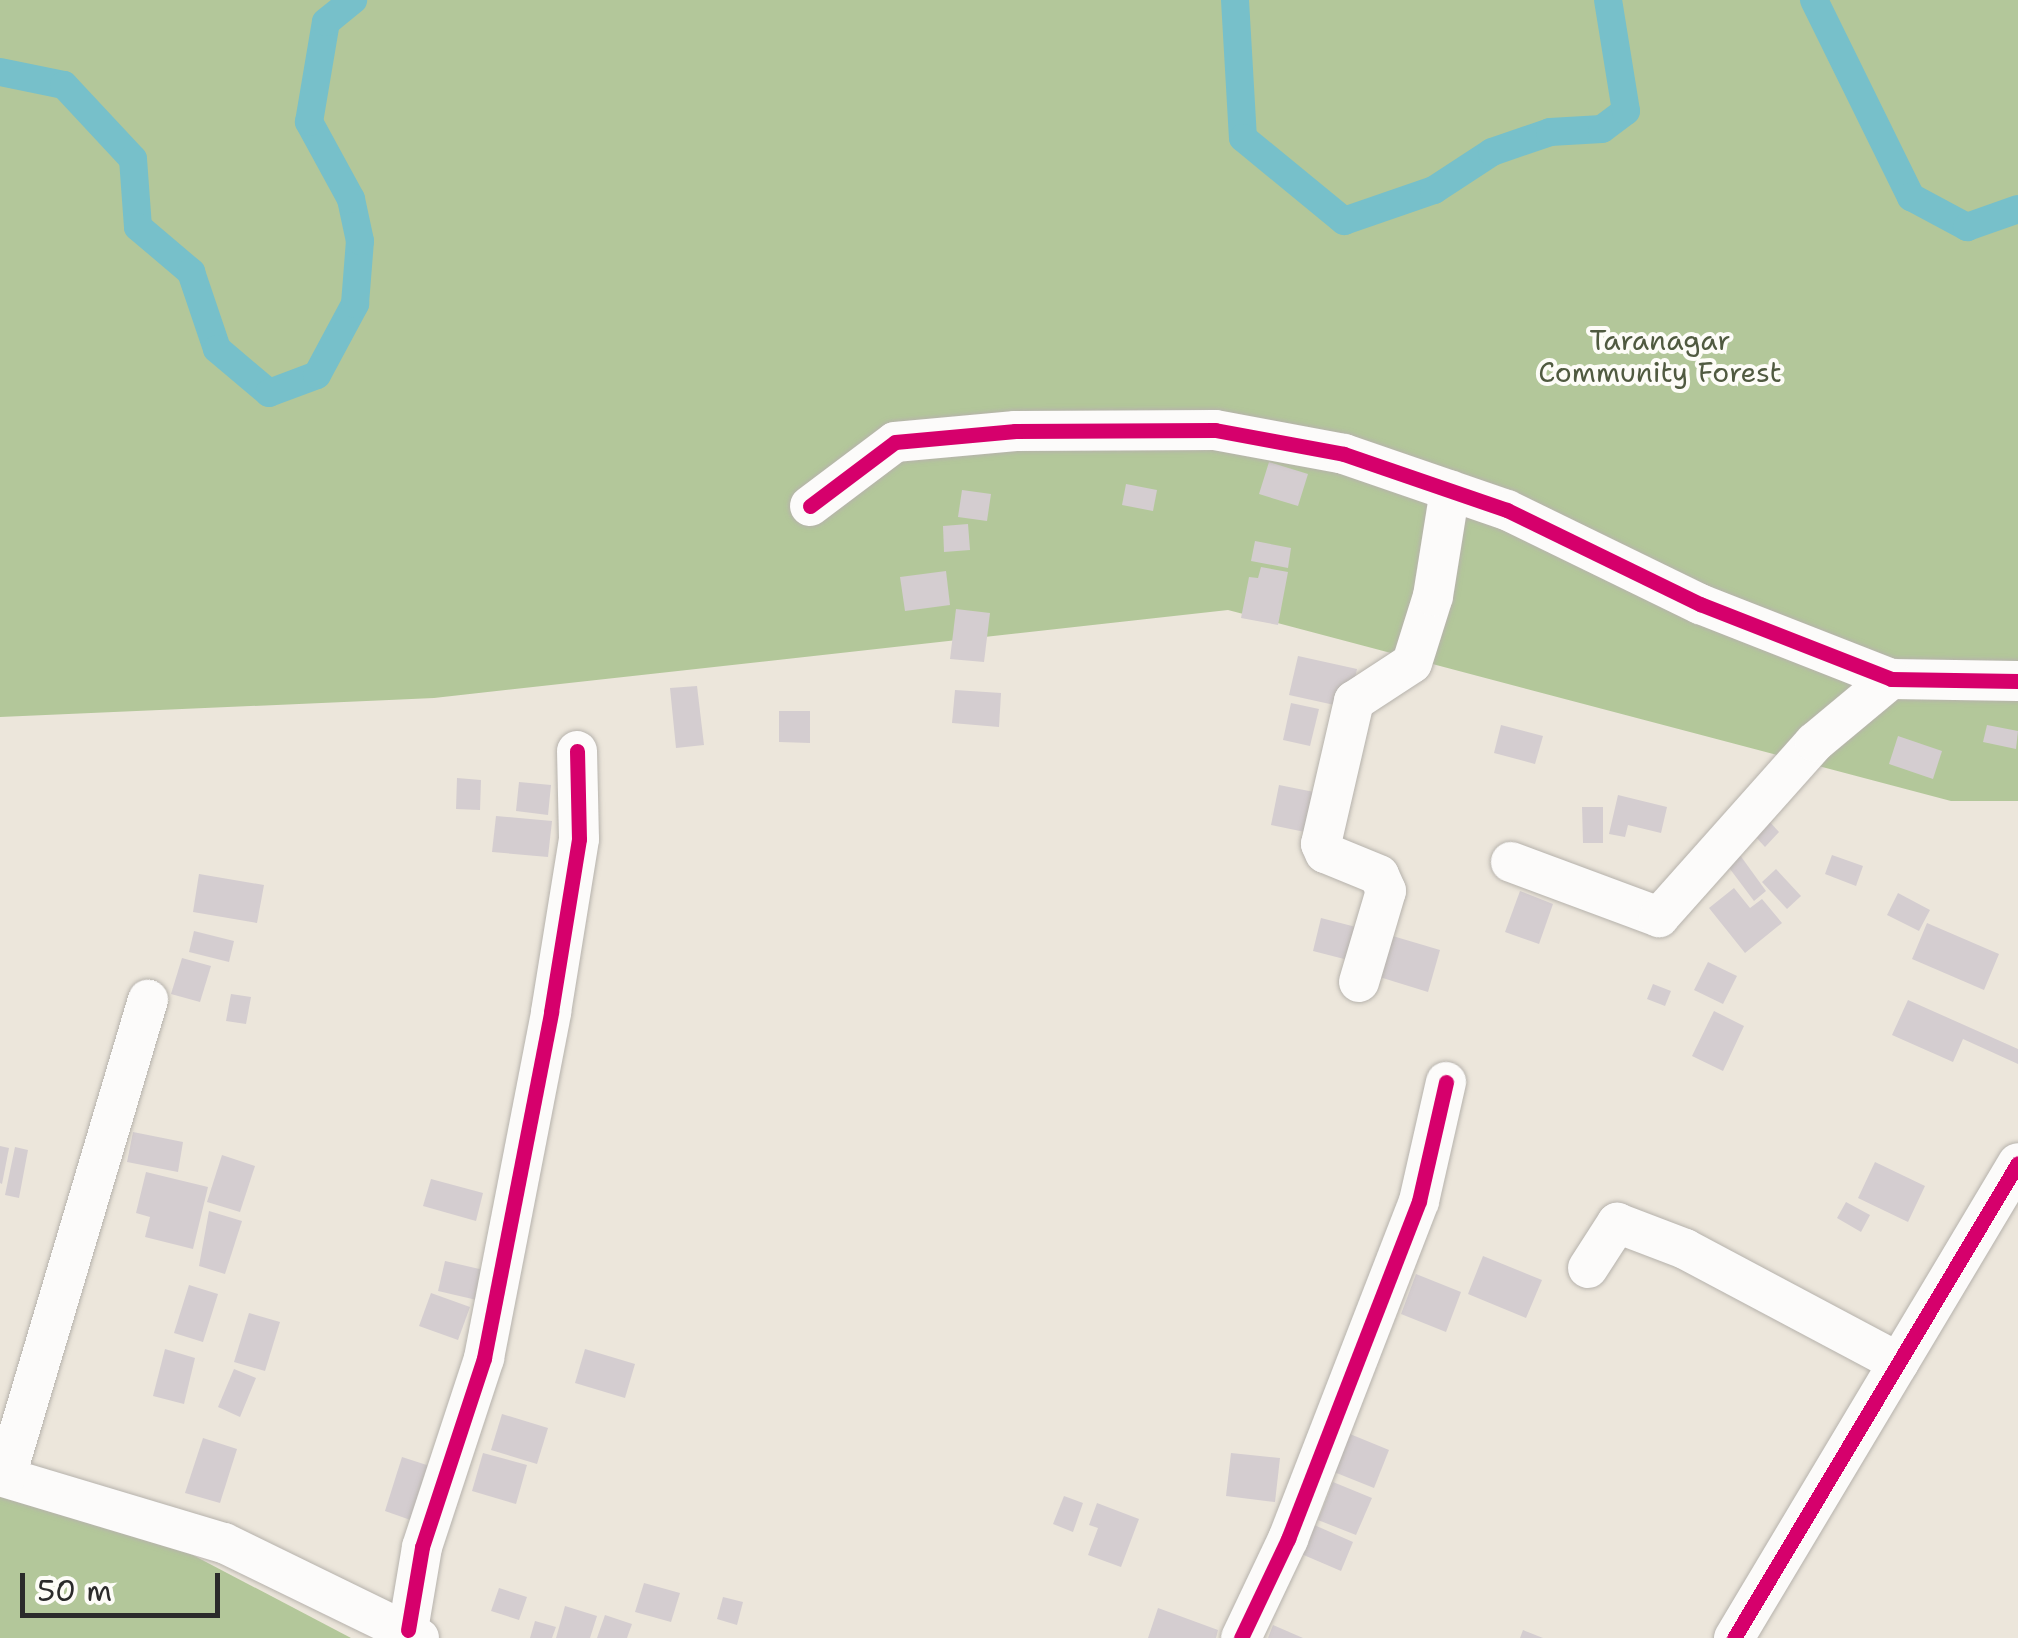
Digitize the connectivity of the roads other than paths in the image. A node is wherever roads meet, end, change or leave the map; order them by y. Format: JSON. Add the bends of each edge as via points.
{"nodes":[{"id":1,"x":1450,"y":490,"type":"junction"},
{"id":2,"x":810,"y":506,"type":"dead end"},
{"id":3,"x":1891,"y":679,"type":"junction"},
{"id":4,"x":2018,"y":681,"type":"edge"},
{"id":5,"x":577,"y":752,"type":"dead end"},
{"id":6,"x":1511,"y":862,"type":"dead end"},
{"id":7,"x":1358,"y":982,"type":"dead end"},
{"id":8,"x":148,"y":1000,"type":"dead end"},
{"id":9,"x":1446,"y":1082,"type":"dead end"},
{"id":10,"x":2018,"y":1163,"type":"edge"},
{"id":11,"x":1588,"y":1268,"type":"dead end"},
{"id":12,"x":1899,"y":1363,"type":"junction"},
{"id":13,"x":3,"y":1476,"type":"edge"},
{"id":14,"x":414,"y":1634,"type":"edge"},
{"id":15,"x":1242,"y":1638,"type":"edge"},
{"id":16,"x":1734,"y":1638,"type":"edge"}],
"edges":[{"from":1,"to":2,"type":"street","via":[[1344,454],[1215,430],[1015,431],[895,442]]},
{"from":1,"to":3,"type":"street","via":[[1507,510],[1700,604]]},
{"from":1,"to":7,"type":"street","via":[[1433,596],[1412,663],[1354,700],[1321,844],[1324,853],[1379,875],[1386,892]]},
{"from":3,"to":4,"type":"street"},
{"from":3,"to":6,"type":"street","via":[[1816,742],[1658,917]]},
{"from":5,"to":14,"type":"street","via":[[578,839],[551,1012],[484,1358],[422,1546]]},
{"from":8,"to":13,"type":"street"},
{"from":9,"to":15,"type":"street","via":[[1420,1202],[1288,1539]]},
{"from":10,"to":12,"type":"street"},
{"from":11,"to":12,"type":"street","via":[[1617,1223],[1685,1250]]},
{"from":12,"to":16,"type":"street"},
{"from":13,"to":14,"type":"street","via":[[224,1543]]}]}
